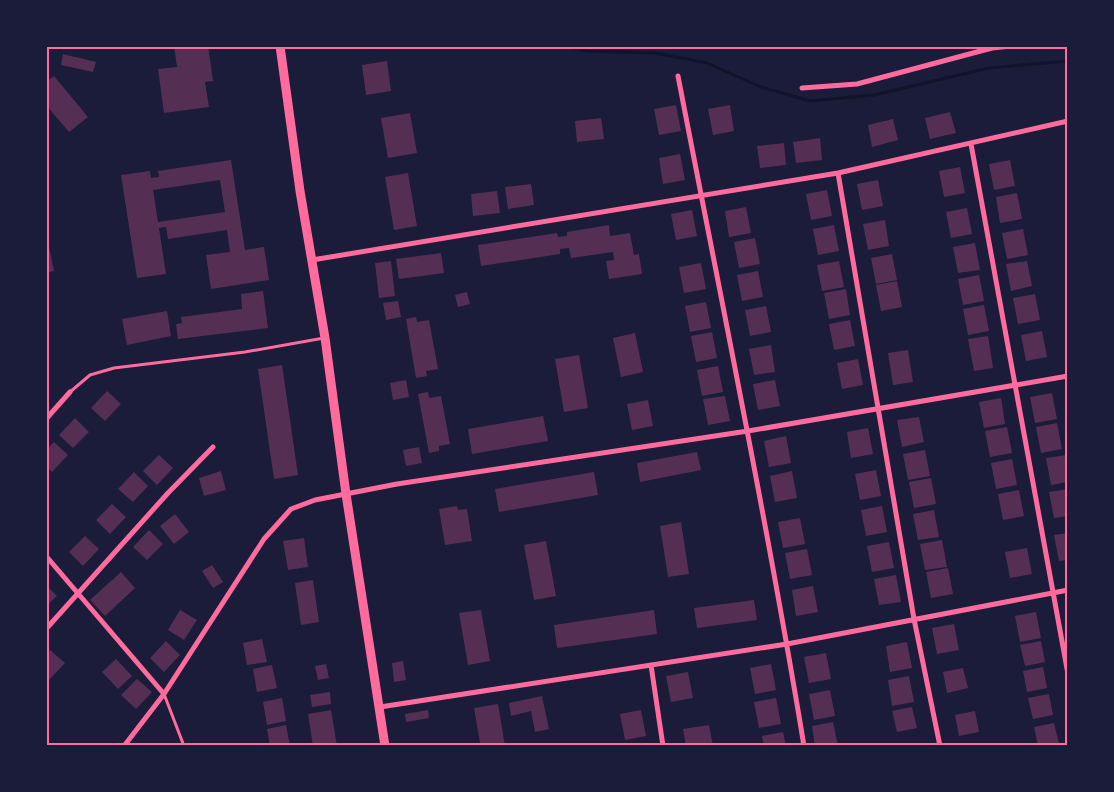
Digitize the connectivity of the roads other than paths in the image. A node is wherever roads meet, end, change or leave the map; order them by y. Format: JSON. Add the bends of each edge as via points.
{"nodes":[{"id":1,"x":280,"y":46,"type":"edge"},
{"id":2,"x":1011,"y":46,"type":"edge"},
{"id":3,"x":992,"y":47,"type":"edge"},
{"id":4,"x":678,"y":76,"type":"dead end"},
{"id":5,"x":802,"y":88,"type":"dead end"},
{"id":6,"x":1068,"y":121,"type":"edge"},
{"id":7,"x":971,"y":144,"type":"junction"},
{"id":8,"x":838,"y":172,"type":"junction"},
{"id":9,"x":701,"y":196,"type":"junction"},
{"id":10,"x":312,"y":260,"type":"junction"},
{"id":11,"x":325,"y":338,"type":"junction"},
{"id":12,"x":1068,"y":376,"type":"edge"},
{"id":13,"x":1015,"y":385,"type":"junction"},
{"id":14,"x":70,"y":392,"type":"joint"},
{"id":15,"x":878,"y":409,"type":"junction"},
{"id":16,"x":46,"y":419,"type":"edge"},
{"id":17,"x":748,"y":431,"type":"junction"},
{"id":18,"x":213,"y":447,"type":"dead end"},
{"id":19,"x":346,"y":494,"type":"junction"},
{"id":20,"x":46,"y":556,"type":"edge"},
{"id":21,"x":1068,"y":590,"type":"edge"},
{"id":22,"x":78,"y":593,"type":"junction"},
{"id":23,"x":1052,"y":593,"type":"junction"},
{"id":24,"x":914,"y":619,"type":"junction"},
{"id":25,"x":46,"y":628,"type":"edge"},
{"id":26,"x":787,"y":644,"type":"junction"},
{"id":27,"x":651,"y":665,"type":"junction"},
{"id":28,"x":1068,"y":674,"type":"edge"},
{"id":29,"x":164,"y":694,"type":"junction"},
{"id":30,"x":380,"y":707,"type":"junction"},
{"id":31,"x":124,"y":746,"type":"edge"},
{"id":32,"x":184,"y":746,"type":"edge"},
{"id":33,"x":385,"y":746,"type":"edge"},
{"id":34,"x":663,"y":746,"type":"edge"},
{"id":35,"x":804,"y":746,"type":"edge"},
{"id":36,"x":940,"y":746,"type":"edge"}],
"edges":[{"from":1,"to":10,"type":"main road"},
{"from":2,"to":3,"type":"street"},
{"from":3,"to":5,"type":"street","via":[[857,84]]},
{"from":4,"to":9,"type":"street"},
{"from":6,"to":7,"type":"street"},
{"from":7,"to":8,"type":"street"},
{"from":7,"to":13,"type":"street"},
{"from":8,"to":9,"type":"street"},
{"from":8,"to":15,"type":"street"},
{"from":9,"to":10,"type":"street"},
{"from":9,"to":17,"type":"street"},
{"from":10,"to":11,"type":"main road"},
{"from":11,"to":14,"type":"lane","via":[[245,352],[114,368],[90,375]]},
{"from":11,"to":19,"type":"main road"},
{"from":12,"to":13,"type":"street"},
{"from":13,"to":15,"type":"street"},
{"from":13,"to":23,"type":"street"},
{"from":14,"to":16,"type":"street"},
{"from":15,"to":17,"type":"street"},
{"from":15,"to":24,"type":"street"},
{"from":17,"to":19,"type":"street"},
{"from":17,"to":26,"type":"street"},
{"from":18,"to":22,"type":"street"},
{"from":19,"to":29,"type":"street","via":[[315,500],[291,510],[284,517],[264,539]]},
{"from":19,"to":30,"type":"main road"},
{"from":20,"to":22,"type":"street"},
{"from":21,"to":23,"type":"street"},
{"from":22,"to":25,"type":"street"},
{"from":22,"to":29,"type":"street"},
{"from":23,"to":24,"type":"street"},
{"from":23,"to":28,"type":"street"},
{"from":24,"to":26,"type":"street"},
{"from":24,"to":36,"type":"street"},
{"from":26,"to":27,"type":"street"},
{"from":26,"to":35,"type":"street"},
{"from":27,"to":30,"type":"street"},
{"from":27,"to":34,"type":"street"},
{"from":29,"to":31,"type":"street"},
{"from":29,"to":32,"type":"lane"},
{"from":30,"to":33,"type":"main road"}]}
